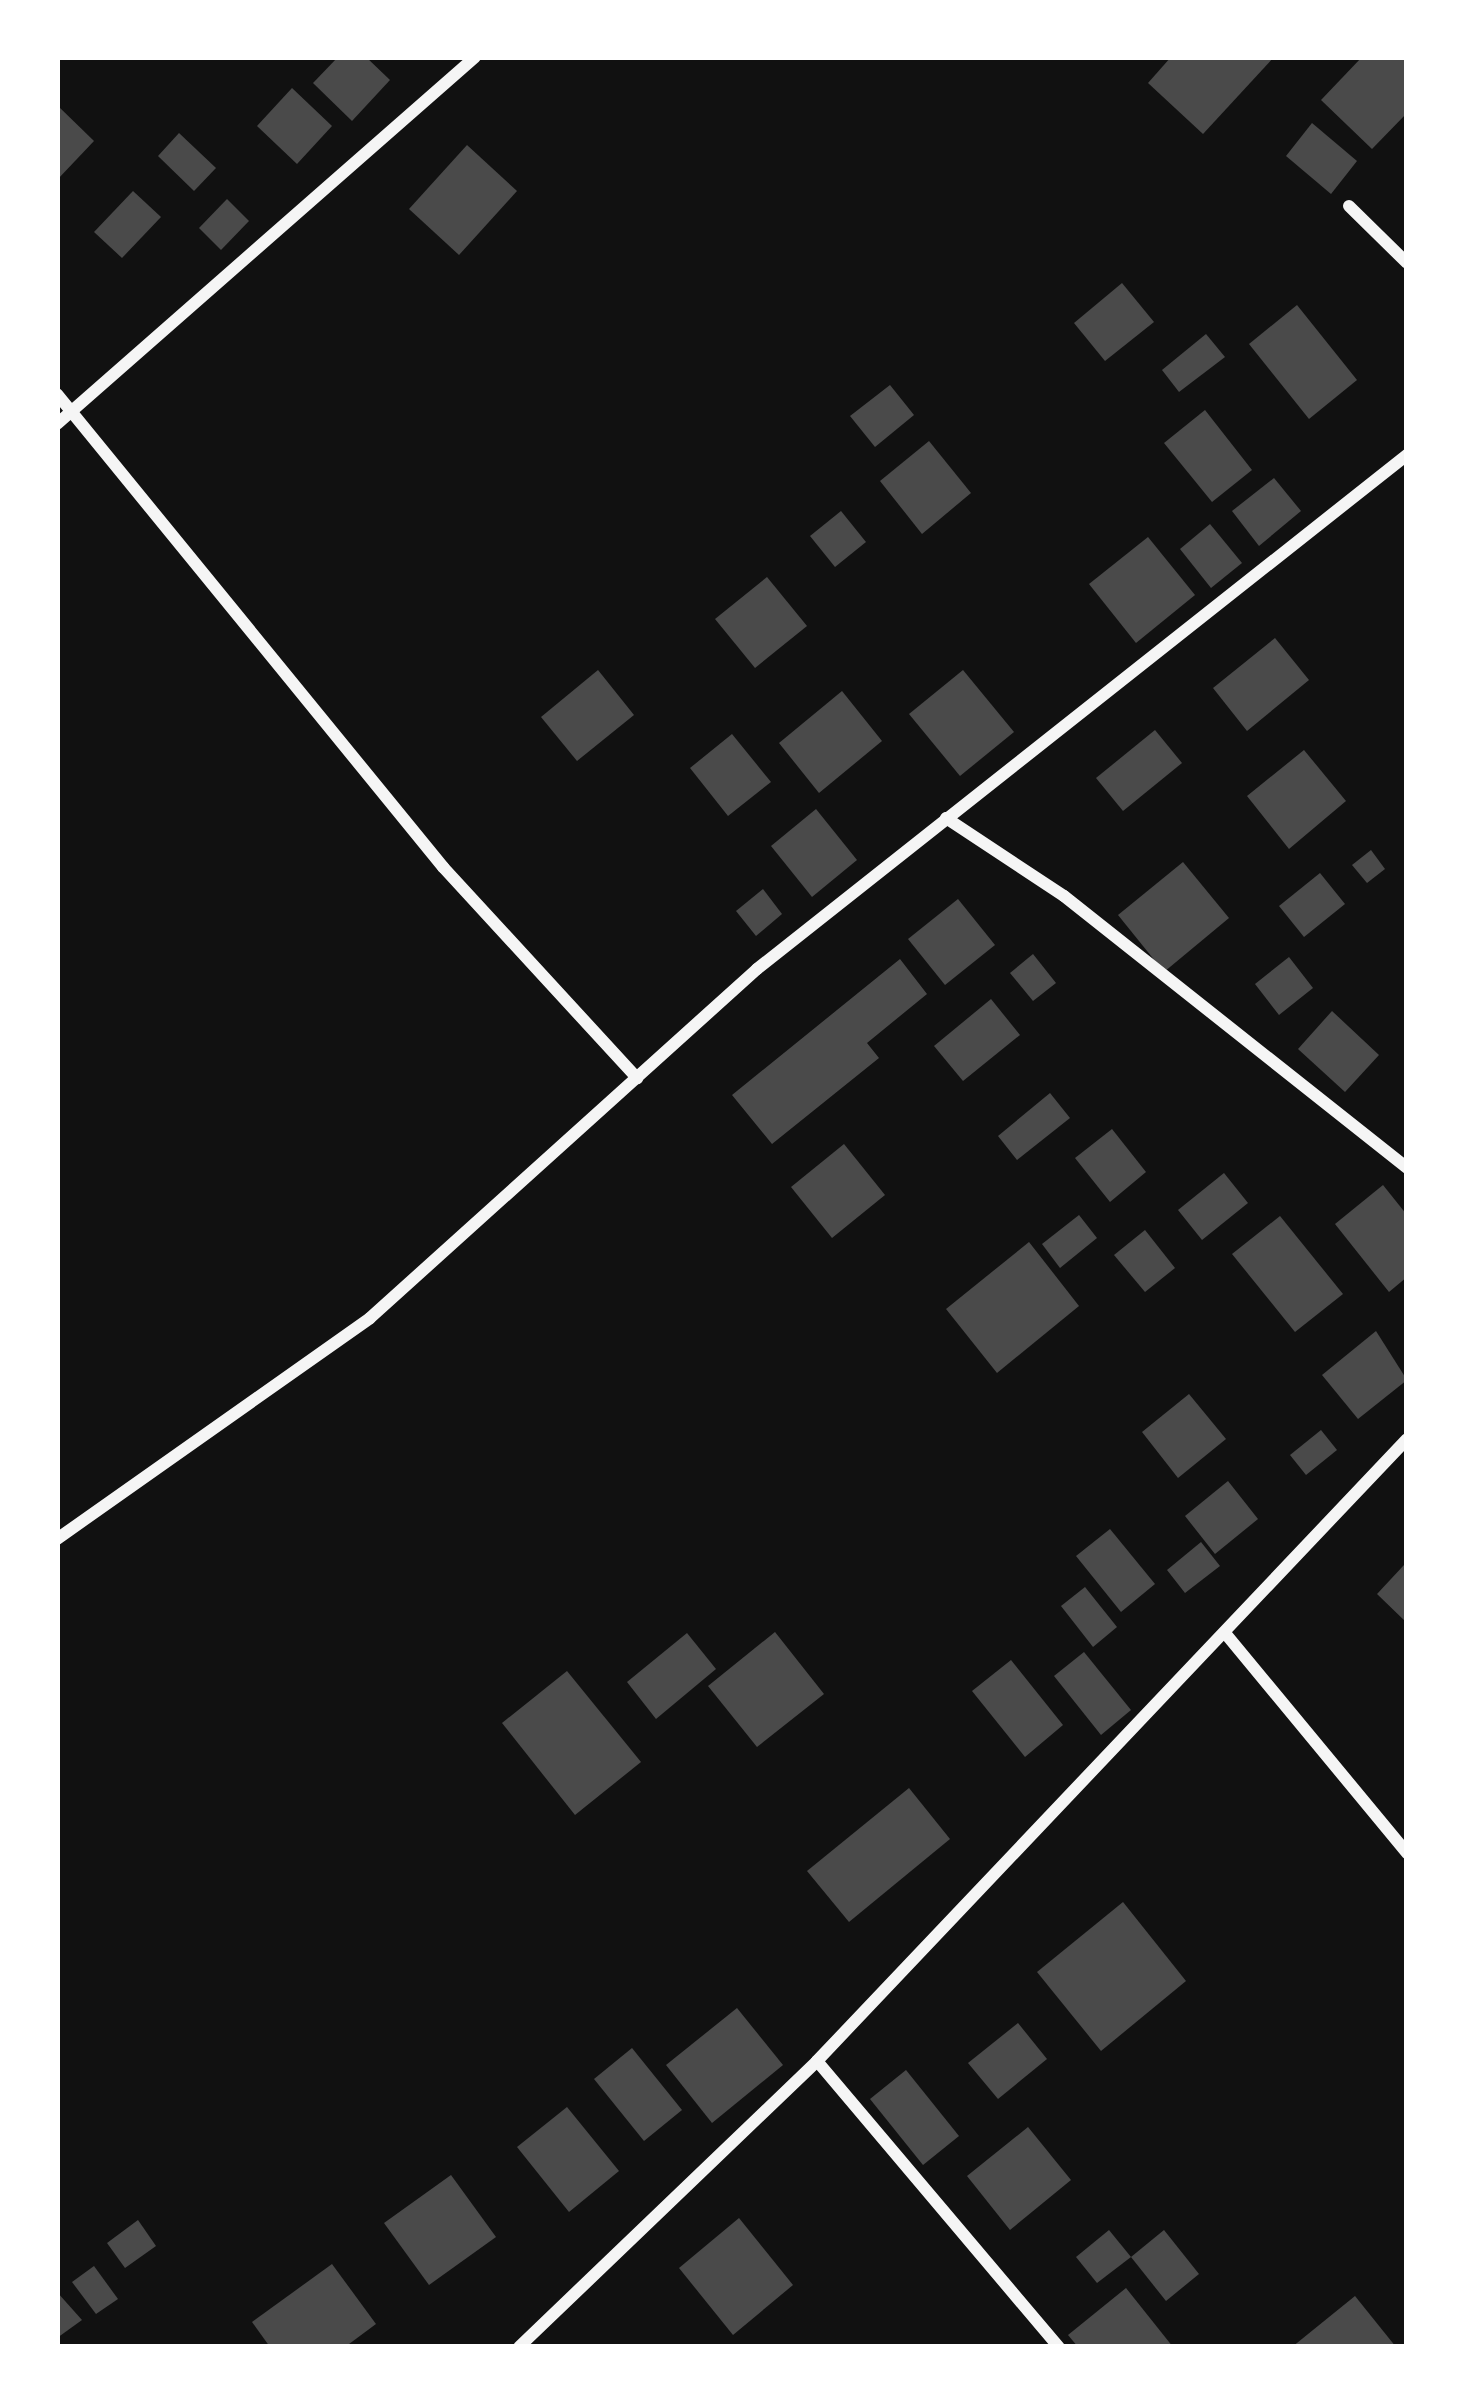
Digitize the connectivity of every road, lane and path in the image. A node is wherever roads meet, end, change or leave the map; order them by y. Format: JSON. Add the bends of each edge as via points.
{"nodes":[{"id":1,"x":475,"y":57,"type":"edge"},
{"id":2,"x":1349,"y":206,"type":"dead end"},
{"id":3,"x":1407,"y":263,"type":"edge"},
{"id":4,"x":57,"y":394,"type":"edge"},
{"id":5,"x":71,"y":411,"type":"junction"},
{"id":6,"x":57,"y":424,"type":"edge"},
{"id":7,"x":1407,"y":454,"type":"edge"},
{"id":8,"x":946,"y":818,"type":"junction"},
{"id":9,"x":637,"y":1078,"type":"junction"},
{"id":10,"x":1407,"y":1168,"type":"edge"},
{"id":11,"x":1407,"y":1439,"type":"edge"},
{"id":12,"x":57,"y":1539,"type":"edge"},
{"id":13,"x":1225,"y":1633,"type":"junction"},
{"id":14,"x":1407,"y":1853,"type":"edge"},
{"id":15,"x":817,"y":2061,"type":"junction"},
{"id":16,"x":519,"y":2347,"type":"edge"},
{"id":17,"x":1059,"y":2347,"type":"edge"}],
"edges":[{"from":1,"to":5,"type":"street"},
{"from":2,"to":3,"type":"street"},
{"from":4,"to":5,"type":"street"},
{"from":5,"to":6,"type":"street"},
{"from":5,"to":9,"type":"street","via":[[443,867]]},
{"from":7,"to":8,"type":"street"},
{"from":8,"to":9,"type":"street"},
{"from":8,"to":10,"type":"street","via":[[1064,896]]},
{"from":9,"to":12,"type":"street","via":[[370,1318]]},
{"from":11,"to":13,"type":"street"},
{"from":13,"to":14,"type":"street"},
{"from":13,"to":15,"type":"street"},
{"from":15,"to":16,"type":"street"},
{"from":15,"to":17,"type":"street"}]}
